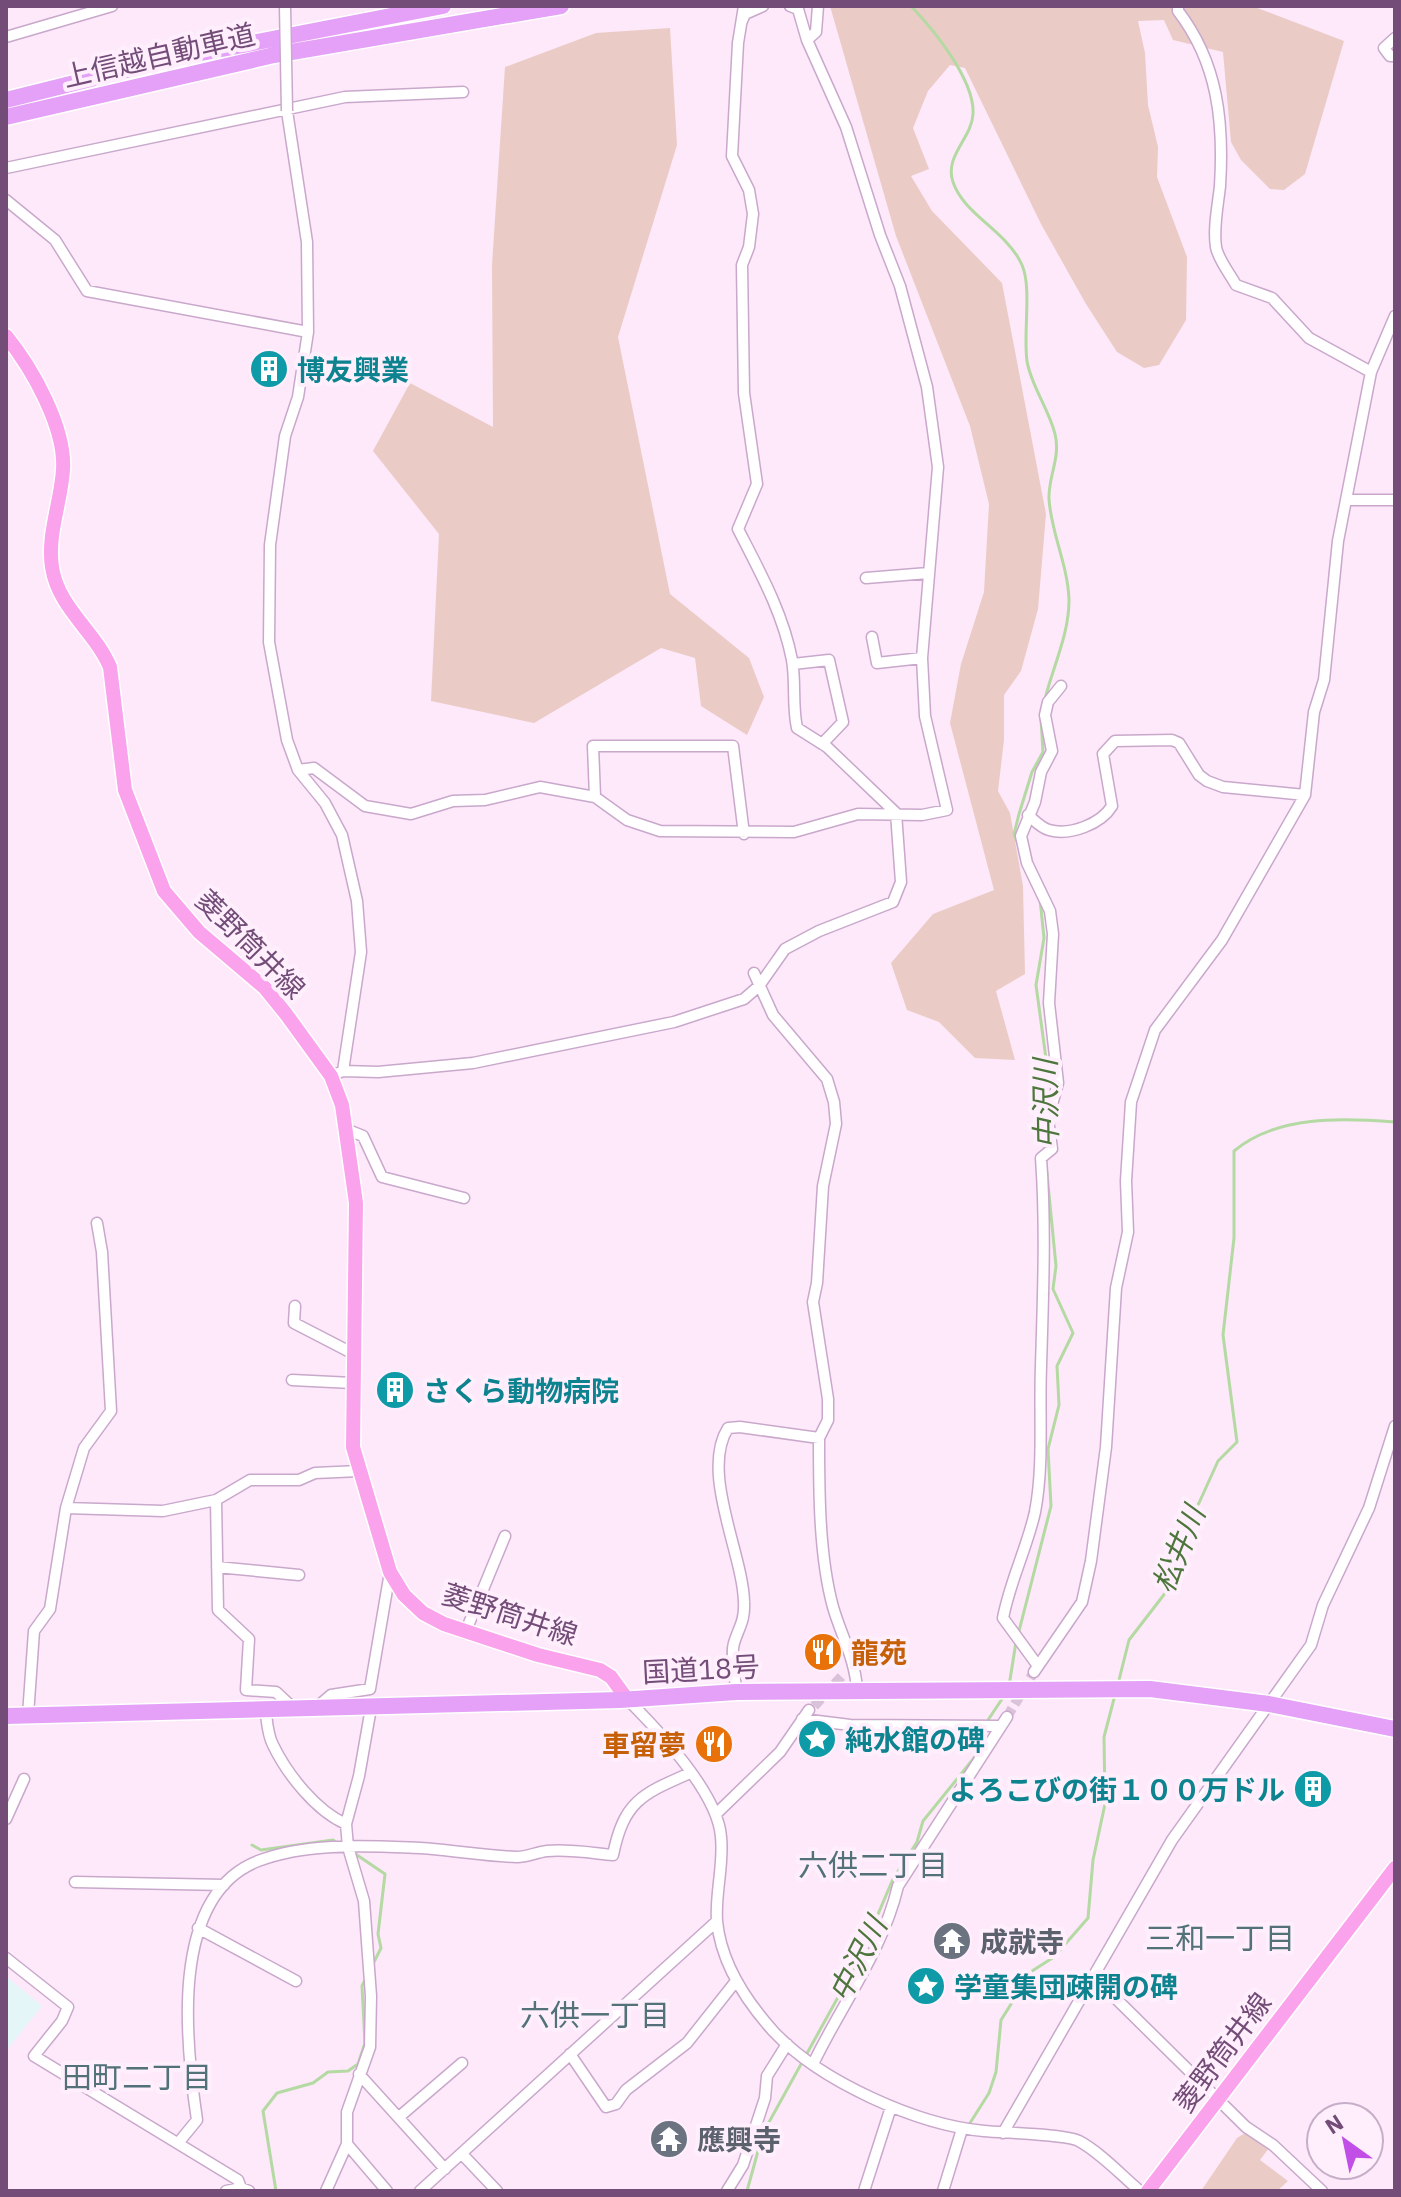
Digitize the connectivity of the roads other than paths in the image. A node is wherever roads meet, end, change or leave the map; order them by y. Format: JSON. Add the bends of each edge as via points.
{"nodes":[{"id":1,"x":112,"y":6,"type":"edge"},
{"id":2,"x":285,"y":6,"type":"edge"},
{"id":3,"x":443,"y":6,"type":"edge"},
{"id":4,"x":561,"y":6,"type":"edge"},
{"id":5,"x":744,"y":6,"type":"edge"},
{"id":6,"x":763,"y":6,"type":"edge"},
{"id":7,"x":790,"y":6,"type":"edge"},
{"id":8,"x":818,"y":6,"type":"edge"},
{"id":9,"x":1178,"y":9,"type":"edge"},
{"id":10,"x":6,"y":37,"type":"edge"},
{"id":11,"x":1395,"y":38,"type":"edge"},
{"id":12,"x":807,"y":40,"type":"junction"},
{"id":13,"x":738,"y":43,"type":"junction"},
{"id":14,"x":1395,"y":56,"type":"edge"},
{"id":15,"x":463,"y":92,"type":"dead end"},
{"id":16,"x":6,"y":100,"type":"edge"},
{"id":17,"x":287,"y":111,"type":"junction"},
{"id":18,"x":6,"y":117,"type":"edge"},
{"id":19,"x":6,"y":168,"type":"edge"},
{"id":20,"x":6,"y":200,"type":"edge"},
{"id":21,"x":1395,"y":316,"type":"edge"},
{"id":22,"x":308,"y":332,"type":"junction"},
{"id":23,"x":6,"y":336,"type":"edge"},
{"id":24,"x":1371,"y":372,"type":"junction"},
{"id":25,"x":1348,"y":500,"type":"junction"},
{"id":26,"x":1395,"y":500,"type":"edge"},
{"id":27,"x":928,"y":573,"type":"junction"},
{"id":28,"x":866,"y":578,"type":"dead end"},
{"id":29,"x":872,"y":637,"type":"dead end"},
{"id":30,"x":922,"y":658,"type":"junction"},
{"id":31,"x":793,"y":664,"type":"junction"},
{"id":32,"x":1061,"y":686,"type":"dead end"},
{"id":33,"x":822,"y":744,"type":"junction"},
{"id":34,"x":298,"y":770,"type":"junction"},
{"id":35,"x":1305,"y":795,"type":"junction"},
{"id":36,"x":595,"y":797,"type":"junction"},
{"id":37,"x":896,"y":813,"type":"junction"},
{"id":38,"x":1028,"y":815,"type":"junction"},
{"id":39,"x":744,"y":834,"type":"junction"},
{"id":40,"x":754,"y":973,"type":"dead end"},
{"id":41,"x":759,"y":986,"type":"junction"},
{"id":42,"x":337,"y":1074,"type":"junction"},
{"id":43,"x":348,"y":1130,"type":"junction"},
{"id":44,"x":464,"y":1198,"type":"dead end"},
{"id":45,"x":97,"y":1223,"type":"dead end"},
{"id":46,"x":295,"y":1306,"type":"dead end"},
{"id":47,"x":354,"y":1354,"type":"junction"},
{"id":48,"x":292,"y":1380,"type":"dead end"},
{"id":49,"x":352,"y":1383,"type":"junction"},
{"id":50,"x":1395,"y":1426,"type":"edge"},
{"id":51,"x":819,"y":1438,"type":"junction"},
{"id":52,"x":359,"y":1471,"type":"junction"},
{"id":53,"x":216,"y":1500,"type":"junction"},
{"id":54,"x":66,"y":1508,"type":"junction"},
{"id":55,"x":505,"y":1536,"type":"dead end"},
{"id":56,"x":217,"y":1567,"type":"junction"},
{"id":57,"x":390,"y":1572,"type":"junction"},
{"id":58,"x":299,"y":1575,"type":"dead end"},
{"id":59,"x":465,"y":1633,"type":"junction"},
{"id":60,"x":853,"y":1665,"type":"junction"},
{"id":61,"x":843,"y":1675,"type":"tunnel mouth"},
{"id":62,"x":857,"y":1691,"type":"junction"},
{"id":63,"x":736,"y":1692,"type":"junction"},
{"id":64,"x":627,"y":1699,"type":"junction"},
{"id":65,"x":1269,"y":1704,"type":"junction"},
{"id":66,"x":291,"y":1706,"type":"junction"},
{"id":67,"x":265,"y":1707,"type":"junction"},
{"id":68,"x":317,"y":1707,"type":"junction"},
{"id":69,"x":371,"y":1708,"type":"junction"},
{"id":70,"x":28,"y":1715,"type":"junction"},
{"id":71,"x":6,"y":1716,"type":"edge"},
{"id":72,"x":1395,"y":1729,"type":"edge"},
{"id":73,"x":690,"y":1773,"type":"junction"},
{"id":74,"x":24,"y":1779,"type":"dead end"},
{"id":75,"x":716,"y":1814,"type":"junction"},
{"id":76,"x":6,"y":1819,"type":"edge"},
{"id":77,"x":346,"y":1824,"type":"junction"},
{"id":78,"x":348,"y":1847,"type":"junction"},
{"id":79,"x":1395,"y":1868,"type":"edge"},
{"id":80,"x":75,"y":1882,"type":"dead end"},
{"id":81,"x":224,"y":1885,"type":"junction"},
{"id":82,"x":717,"y":1921,"type":"junction"},
{"id":83,"x":198,"y":1928,"type":"junction"},
{"id":84,"x":6,"y":1958,"type":"edge"},
{"id":85,"x":1093,"y":1976,"type":"junction"},
{"id":86,"x":296,"y":1981,"type":"dead end"},
{"id":87,"x":736,"y":1981,"type":"junction"},
{"id":88,"x":787,"y":2044,"type":"junction"},
{"id":89,"x":570,"y":2054,"type":"junction"},
{"id":90,"x":814,"y":2062,"type":"junction"},
{"id":91,"x":462,"y":2063,"type":"dead end"},
{"id":92,"x":359,"y":2074,"type":"junction"},
{"id":93,"x":1219,"y":2100,"type":"junction"},
{"id":94,"x":891,"y":2107,"type":"junction"},
{"id":95,"x":399,"y":2117,"type":"junction"},
{"id":96,"x":964,"y":2129,"type":"junction"},
{"id":97,"x":1003,"y":2133,"type":"junction"},
{"id":98,"x":179,"y":2142,"type":"junction"},
{"id":99,"x":347,"y":2144,"type":"junction"},
{"id":100,"x":462,"y":2154,"type":"junction"},
{"id":101,"x":445,"y":2169,"type":"junction"},
{"id":102,"x":245,"y":2189,"type":"edge"},
{"id":103,"x":1320,"y":2190,"type":"edge"},
{"id":104,"x":226,"y":2191,"type":"edge"},
{"id":105,"x":326,"y":2191,"type":"edge"},
{"id":106,"x":387,"y":2191,"type":"edge"},
{"id":107,"x":420,"y":2191,"type":"edge"},
{"id":108,"x":497,"y":2191,"type":"edge"},
{"id":109,"x":727,"y":2191,"type":"edge"},
{"id":110,"x":864,"y":2191,"type":"edge"},
{"id":111,"x":943,"y":2191,"type":"edge"},
{"id":112,"x":1140,"y":2191,"type":"edge"},
{"id":113,"x":1148,"y":2191,"type":"edge"}],
"edges":[{"from":1,"to":10,"type":"street"},
{"from":2,"to":17,"type":"street","bridge":true},
{"from":3,"to":16,"type":"highway","name":"上信越自動車道","via":[[175,58]]},
{"from":4,"to":18,"type":"highway","name":"上信越自動車道","via":[[274,55]]},
{"from":5,"to":13,"type":"street"},
{"from":6,"to":13,"type":"street","via":[[745,14]]},
{"from":7,"to":12,"type":"street","via":[[798,9]]},
{"from":8,"to":12,"type":"street","via":[[816,32]]},
{"from":9,"to":24,"type":"street","via":[[1195,33],[1219,101],[1216,249],[1236,285],[1272,298],[1309,338]]},
{"from":11,"to":14,"type":"street","via":[[1384,48]]},
{"from":12,"to":27,"type":"street","via":[[846,127],[900,286],[927,387],[938,467]]},
{"from":13,"to":31,"type":"street","via":[[732,156],[749,190],[753,214],[742,265],[744,393],[757,484],[738,529],[781,616]]},
{"from":15,"to":17,"type":"street","via":[[345,97]]},
{"from":17,"to":19,"type":"street"},
{"from":17,"to":22,"type":"street","via":[[307,242]]},
{"from":20,"to":22,"type":"street","via":[[55,240],[87,291]]},
{"from":21,"to":24,"type":"street"},
{"from":22,"to":34,"type":"street","via":[[298,397],[285,436],[268,568],[269,642],[284,728]]},
{"from":23,"to":42,"type":"main road","name":"菱野筒井線","via":[[24,358],[60,434],[64,468],[51,566],[57,588],[110,667],[125,790],[164,891],[199,932],[265,988]]},
{"from":24,"to":25,"type":"street"},
{"from":25,"to":26,"type":"street"},
{"from":25,"to":35,"type":"street"},
{"from":27,"to":28,"type":"street"},
{"from":27,"to":30,"type":"street"},
{"from":29,"to":30,"type":"street","via":[[877,663]]},
{"from":30,"to":37,"type":"street","via":[[925,716],[947,810]]},
{"from":31,"to":33,"type":"street","via":[[797,728]]},
{"from":31,"to":33,"type":"street","via":[[829,660],[843,722]]},
{"from":32,"to":38,"type":"street","via":[[1048,702],[1045,715],[1052,751]]},
{"from":33,"to":37,"type":"street"},
{"from":34,"to":36,"type":"street","via":[[314,768],[365,806],[411,814],[528,788]]},
{"from":34,"to":42,"type":"street","via":[[342,835],[357,901],[361,952]]},
{"from":35,"to":38,"type":"street","via":[[1223,787],[1199,775],[1172,740],[1115,741],[1103,754],[1112,806],[1098,820],[1059,832],[1045,829]]},
{"from":35,"to":38,"type":"street","via":[[1229,929],[1155,1030],[1131,1102],[1128,1232],[1116,1288],[1106,1447],[1091,1561],[1082,1602],[1036,1669],[1003,1618],[1039,1480],[1045,1284],[1041,1158],[1052,1149],[1048,1119],[1058,1083],[1049,1003],[1053,934],[1046,900],[1022,849]]},
{"from":36,"to":39,"type":"street","via":[[627,820],[660,831]]},
{"from":36,"to":39,"type":"street","via":[[593,746],[733,746]]},
{"from":37,"to":39,"type":"street","via":[[858,814],[794,832]]},
{"from":37,"to":41,"type":"street","via":[[901,882],[893,902],[785,949]]},
{"from":40,"to":41,"type":"street"},
{"from":41,"to":42,"type":"street","via":[[744,999],[674,1022],[491,1060]]},
{"from":41,"to":51,"type":"street","via":[[773,1015],[827,1079],[834,1102],[836,1124],[823,1186],[813,1302],[828,1399],[828,1420]]},
{"from":42,"to":43,"type":"main road","name":"菱野筒井線"},
{"from":43,"to":44,"type":"street","via":[[363,1136],[382,1177]]},
{"from":43,"to":47,"type":"main road","name":"菱野筒井線","via":[[358,1253]]},
{"from":45,"to":54,"type":"street","via":[[112,1404],[84,1448]]},
{"from":46,"to":47,"type":"street","via":[[294,1323]]},
{"from":47,"to":49,"type":"main road","name":"菱野筒井線"},
{"from":48,"to":49,"type":"street"},
{"from":49,"to":52,"type":"main road","name":"菱野筒井線","via":[[353,1447]]},
{"from":50,"to":65,"type":"street","via":[[1369,1508],[1323,1605],[1311,1645]]},
{"from":51,"to":60,"type":"street","via":[[819,1494],[832,1605]]},
{"from":51,"to":63,"type":"street","via":[[740,1427],[728,1428],[722,1437],[719,1460],[730,1542],[744,1600],[742,1630],[734,1643]]},
{"from":52,"to":53,"type":"street","via":[[315,1473],[299,1480],[250,1480]]},
{"from":52,"to":57,"type":"main road","name":"菱野筒井線"},
{"from":53,"to":54,"type":"street","via":[[163,1511]]},
{"from":53,"to":56,"type":"street"},
{"from":54,"to":70,"type":"street","via":[[50,1609],[34,1631]]},
{"from":55,"to":59,"type":"street"},
{"from":56,"to":58,"type":"street"},
{"from":56,"to":66,"type":"street","via":[[218,1610],[249,1639],[246,1690],[276,1692]]},
{"from":57,"to":59,"type":"main road","name":"菱野筒井線","via":[[423,1613]]},
{"from":57,"to":68,"type":"street","via":[[370,1689],[331,1695]]},
{"from":59,"to":64,"type":"main road","name":"菱野筒井線","via":[[600,1670]]},
{"from":60,"to":61,"type":"street"},
{"from":60,"to":62,"type":"street"},
{"from":62,"to":63,"type":"highway","name":"国道18号"},
{"from":62,"to":65,"type":"highway","name":"国道18号","via":[[1150,1689]]},
{"from":63,"to":64,"type":"highway","name":"国道18号"},
{"from":64,"to":69,"type":"highway","name":"国道18号"},
{"from":64,"to":73,"type":"street"},
{"from":65,"to":72,"type":"highway","name":"国道18号"},
{"from":65,"to":85,"type":"street","via":[[1172,1840]]},
{"from":66,"to":67,"type":"highway","name":"国道18号"},
{"from":66,"to":68,"type":"highway","name":"国道18号"},
{"from":67,"to":70,"type":"highway","name":"国道18号"},
{"from":67,"to":77,"type":"street","via":[[271,1743],[281,1758],[318,1806]]},
{"from":68,"to":69,"type":"highway","name":"国道18号"},
{"from":69,"to":77,"type":"street"},
{"from":70,"to":71,"type":"highway","name":"国道18号"},
{"from":73,"to":75,"type":"street"},
{"from":73,"to":78,"type":"street","via":[[634,1805],[620,1821],[613,1855],[548,1851],[520,1857]]},
{"from":74,"to":76,"type":"street"},
{"from":75,"to":82,"type":"street","via":[[722,1836]]},
{"from":75,"to":90,"type":"street","via":[[780,1752],[806,1715],[850,1725],[999,1723],[898,1886],[869,1960]]},
{"from":77,"to":78,"type":"street"},
{"from":78,"to":81,"type":"street","via":[[284,1853],[254,1862]]},
{"from":78,"to":92,"type":"street","via":[[364,1901],[371,1996],[370,2047]]},
{"from":79,"to":93,"type":"main road","name":"菱野筒井線"},
{"from":80,"to":81,"type":"street"},
{"from":81,"to":83,"type":"street"},
{"from":82,"to":87,"type":"street","via":[[724,1958]]},
{"from":82,"to":89,"type":"street"},
{"from":83,"to":86,"type":"street"},
{"from":83,"to":98,"type":"street","via":[[187,2010],[197,2120]]},
{"from":84,"to":98,"type":"street","via":[[68,2007],[34,2056]]},
{"from":85,"to":93,"type":"street"},
{"from":85,"to":97,"type":"street"},
{"from":87,"to":88,"type":"street"},
{"from":87,"to":89,"type":"street","via":[[687,2043],[626,2090],[616,2104],[606,2107]]},
{"from":88,"to":90,"type":"street"},
{"from":88,"to":109,"type":"street","via":[[767,2076],[743,2165]]},
{"from":89,"to":100,"type":"street"},
{"from":90,"to":94,"type":"street","via":[[848,2087]]},
{"from":91,"to":95,"type":"street"},
{"from":92,"to":95,"type":"street"},
{"from":92,"to":99,"type":"street","via":[[347,2112]]},
{"from":93,"to":103,"type":"street"},
{"from":93,"to":113,"type":"main road","name":"菱野筒井線"},
{"from":94,"to":96,"type":"street"},
{"from":94,"to":110,"type":"street"},
{"from":95,"to":101,"type":"street"},
{"from":96,"to":97,"type":"street"},
{"from":96,"to":111,"type":"street"},
{"from":97,"to":112,"type":"street","via":[[1078,2140]]},
{"from":98,"to":102,"type":"street"},
{"from":99,"to":105,"type":"street"},
{"from":99,"to":106,"type":"street"},
{"from":100,"to":101,"type":"street"},
{"from":100,"to":108,"type":"street"},
{"from":101,"to":107,"type":"street"},
{"from":102,"to":104,"type":"street"}]}
